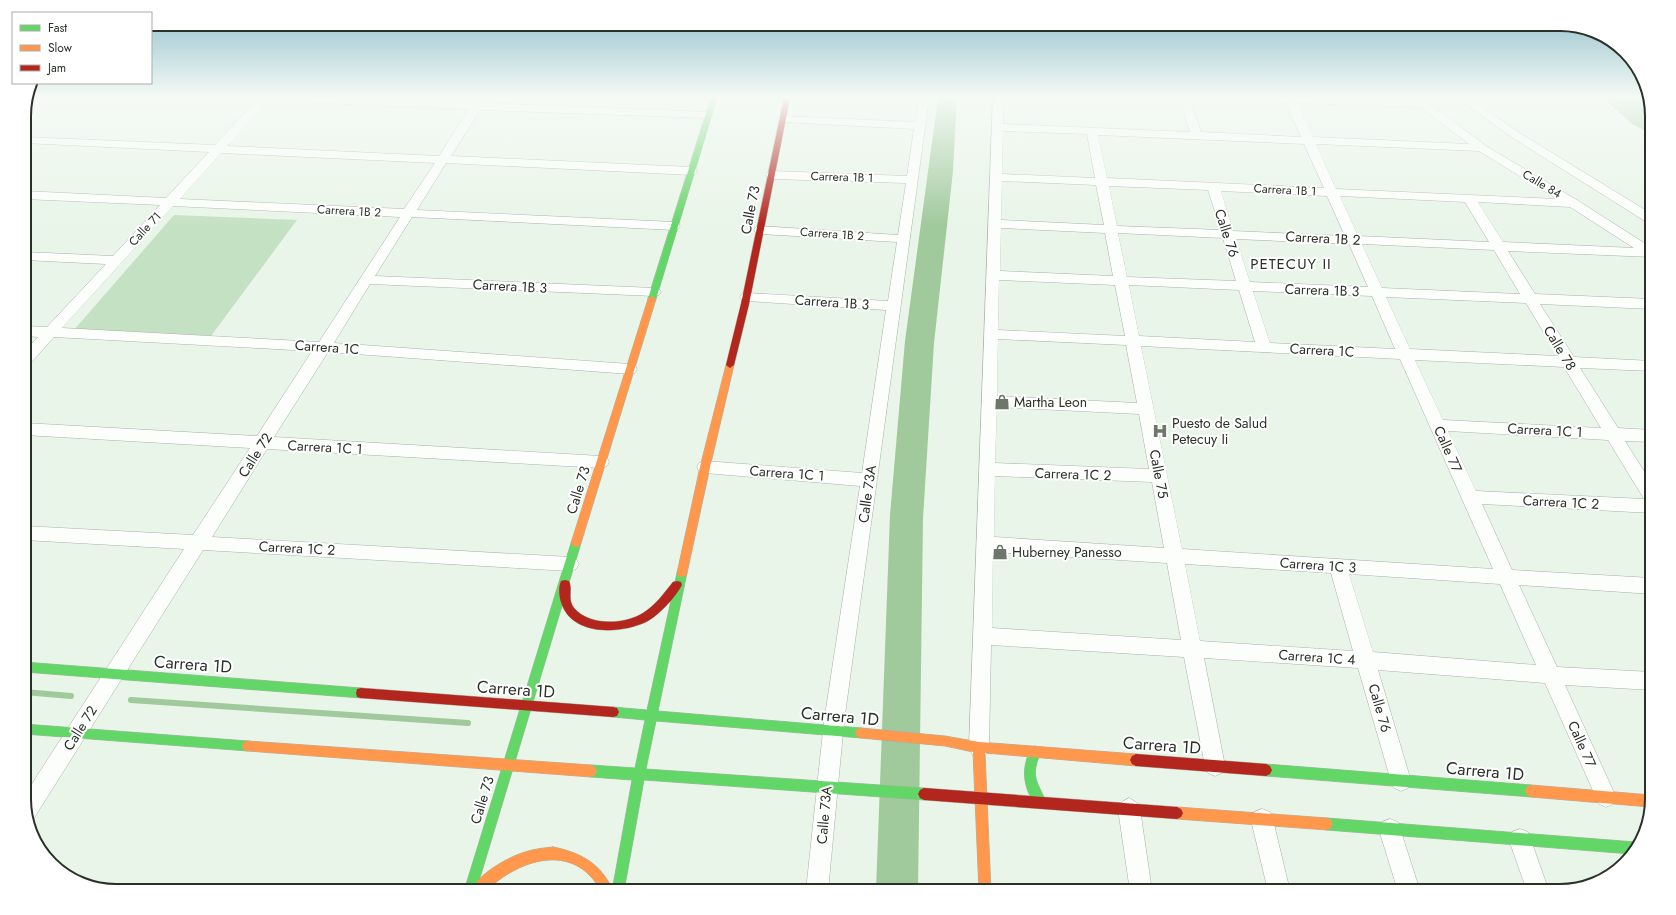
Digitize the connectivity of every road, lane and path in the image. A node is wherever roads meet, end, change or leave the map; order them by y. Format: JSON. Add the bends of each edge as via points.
{"nodes":[{"id":1,"x":39,"y":141,"type":"edge"},
{"id":2,"x":226,"y":141,"type":"edge"},
{"id":3,"x":455,"y":141,"type":"edge"},
{"id":4,"x":700,"y":141,"type":"edge"},
{"id":5,"x":779,"y":141,"type":"edge"},
{"id":6,"x":918,"y":141,"type":"edge"},
{"id":7,"x":997,"y":141,"type":"edge"},
{"id":8,"x":1094,"y":141,"type":"edge"},
{"id":9,"x":1302,"y":141,"type":"edge"},
{"id":10,"x":1309,"y":141,"type":"junction"},
{"id":11,"x":1472,"y":141,"type":"edge"},
{"id":12,"x":1525,"y":141,"type":"edge"},
{"id":13,"x":1482,"y":148,"type":"junction"},
{"id":14,"x":219,"y":149,"type":"junction"},
{"id":15,"x":444,"y":159,"type":"junction"},
{"id":16,"x":691,"y":171,"type":"junction"},
{"id":17,"x":772,"y":175,"type":"junction"},
{"id":18,"x":996,"y":177,"type":"junction"},
{"id":19,"x":912,"y":180,"type":"junction"},
{"id":20,"x":1102,"y":182,"type":"junction"},
{"id":21,"x":1213,"y":186,"type":"junction"},
{"id":22,"x":1332,"y":192,"type":"junction"},
{"id":23,"x":31,"y":195,"type":"edge"},
{"id":24,"x":1469,"y":198,"type":"junction"},
{"id":25,"x":170,"y":202,"type":"junction"},
{"id":26,"x":1573,"y":203,"type":"junction"},
{"id":27,"x":409,"y":214,"type":"junction"},
{"id":28,"x":1645,"y":216,"type":"edge"},
{"id":29,"x":995,"y":224,"type":"junction"},
{"id":30,"x":674,"y":226,"type":"junction"},
{"id":31,"x":1111,"y":229,"type":"junction"},
{"id":32,"x":760,"y":230,"type":"junction"},
{"id":33,"x":1228,"y":234,"type":"junction"},
{"id":34,"x":904,"y":239,"type":"junction"},
{"id":35,"x":1353,"y":240,"type":"junction"},
{"id":36,"x":1498,"y":246,"type":"junction"},
{"id":37,"x":1645,"y":249,"type":"edge"},
{"id":38,"x":1645,"y":253,"type":"edge"},
{"id":39,"x":31,"y":256,"type":"edge"},
{"id":40,"x":117,"y":260,"type":"junction"},
{"id":41,"x":993,"y":275,"type":"junction"},
{"id":42,"x":367,"y":280,"type":"junction"},
{"id":43,"x":1121,"y":281,"type":"junction"},
{"id":44,"x":1245,"y":287,"type":"junction"},
{"id":45,"x":654,"y":292,"type":"junction"},
{"id":46,"x":1377,"y":292,"type":"junction"},
{"id":47,"x":747,"y":297,"type":"junction"},
{"id":48,"x":1530,"y":298,"type":"junction"},
{"id":49,"x":1645,"y":304,"type":"edge"},
{"id":50,"x":894,"y":306,"type":"junction"},
{"id":51,"x":31,"y":331,"type":"edge"},
{"id":52,"x":51,"y":332,"type":"junction"},
{"id":53,"x":991,"y":334,"type":"junction"},
{"id":54,"x":1133,"y":341,"type":"junction"},
{"id":55,"x":324,"y":347,"type":"junction"},
{"id":56,"x":1264,"y":347,"type":"junction"},
{"id":57,"x":31,"y":353,"type":"edge"},
{"id":58,"x":1405,"y":354,"type":"junction"},
{"id":59,"x":1569,"y":362,"type":"junction"},
{"id":60,"x":1645,"y":366,"type":"edge"},
{"id":61,"x":630,"y":368,"type":"junction"},
{"id":62,"x":989,"y":402,"type":"junction"},
{"id":63,"x":1146,"y":409,"type":"junction"},
{"id":64,"x":1437,"y":425,"type":"junction"},
{"id":65,"x":31,"y":429,"type":"edge"},
{"id":66,"x":1612,"y":434,"type":"junction"},
{"id":67,"x":1645,"y":436,"type":"edge"},
{"id":68,"x":262,"y":444,"type":"junction"},
{"id":69,"x":601,"y":462,"type":"junction"},
{"id":70,"x":705,"y":467,"type":"junction"},
{"id":71,"x":987,"y":470,"type":"junction"},
{"id":72,"x":1159,"y":476,"type":"junction"},
{"id":73,"x":869,"y":480,"type":"junction"},
{"id":74,"x":1645,"y":487,"type":"edge"},
{"id":75,"x":1470,"y":497,"type":"junction"},
{"id":76,"x":1645,"y":506,"type":"edge"},
{"id":77,"x":31,"y":533,"type":"edge"},
{"id":78,"x":198,"y":543,"type":"junction"},
{"id":79,"x":985,"y":544,"type":"junction"},
{"id":80,"x":1174,"y":555,"type":"junction"},
{"id":81,"x":1338,"y":566,"type":"junction"},
{"id":82,"x":568,"y":570,"type":"junction"},
{"id":83,"x":1506,"y":577,"type":"junction"},
{"id":84,"x":680,"y":582,"type":"junction"},
{"id":85,"x":1645,"y":586,"type":"edge"},
{"id":86,"x":982,"y":636,"type":"junction"},
{"id":87,"x":1192,"y":649,"type":"junction"},
{"id":88,"x":1366,"y":660,"type":"junction"},
{"id":89,"x":31,"y":668,"type":"edge"},
{"id":90,"x":114,"y":674,"type":"junction"},
{"id":91,"x":1551,"y":675,"type":"junction"},
{"id":92,"x":1645,"y":681,"type":"edge"},
{"id":93,"x":526,"y":705,"type":"junction"},
{"id":94,"x":652,"y":715,"type":"junction"},
{"id":95,"x":31,"y":730,"type":"edge"},
{"id":96,"x":833,"y":731,"type":"junction"},
{"id":97,"x":77,"y":733,"type":"junction"},
{"id":98,"x":979,"y":747,"type":"junction"},
{"id":99,"x":1035,"y":752,"type":"junction"},
{"id":100,"x":508,"y":765,"type":"junction"},
{"id":101,"x":1215,"y":766,"type":"junction"},
{"id":102,"x":640,"y":775,"type":"junction"},
{"id":103,"x":1401,"y":781,"type":"junction"},
{"id":104,"x":826,"y":788,"type":"junction"},
{"id":105,"x":1606,"y":797,"type":"junction"},
{"id":106,"x":982,"y":798,"type":"junction"},
{"id":107,"x":1645,"y":800,"type":"edge"},
{"id":108,"x":1040,"y":802,"type":"junction"},
{"id":109,"x":31,"y":803,"type":"edge"},
{"id":110,"x":1130,"y":809,"type":"junction"},
{"id":111,"x":1262,"y":820,"type":"junction"},
{"id":112,"x":1390,"y":830,"type":"junction"},
{"id":113,"x":1520,"y":840,"type":"junction"},
{"id":114,"x":1628,"y":850,"type":"edge"},
{"id":115,"x":472,"y":884,"type":"edge"},
{"id":116,"x":484,"y":884,"type":"edge"},
{"id":117,"x":603,"y":884,"type":"edge"},
{"id":118,"x":619,"y":884,"type":"edge"},
{"id":119,"x":818,"y":884,"type":"edge"},
{"id":120,"x":986,"y":884,"type":"edge"},
{"id":121,"x":1140,"y":884,"type":"edge"},
{"id":122,"x":1277,"y":884,"type":"edge"},
{"id":123,"x":1407,"y":884,"type":"edge"},
{"id":124,"x":1536,"y":884,"type":"edge"}],
"edges":[{"from":1,"to":14,"type":"street"},
{"from":2,"to":14,"type":"street","name":"Calle 71"},
{"from":3,"to":15,"type":"street","name":"Calle 72"},
{"from":4,"to":16,"type":"street","name":"Calle 73"},
{"from":5,"to":17,"type":"street","name":"Calle 73"},
{"from":6,"to":19,"type":"street","name":"Calle 73A"},
{"from":7,"to":18,"type":"street"},
{"from":8,"to":20,"type":"street","name":"Calle 75"},
{"from":9,"to":10,"type":"street"},
{"from":10,"to":13,"type":"street"},
{"from":10,"to":22,"type":"street","name":"Calle 77"},
{"from":11,"to":13,"type":"street","name":"Calle 84"},
{"from":12,"to":28,"type":"street","name":"Calle 84"},
{"from":13,"to":26,"type":"street","name":"Calle 84"},
{"from":14,"to":15,"type":"street"},
{"from":14,"to":25,"type":"street","name":"Calle 71"},
{"from":15,"to":16,"type":"street"},
{"from":15,"to":27,"type":"street","name":"Calle 72"},
{"from":16,"to":30,"type":"street","name":"Calle 73"},
{"from":17,"to":19,"type":"street","name":"Carrera 1B 1"},
{"from":17,"to":32,"type":"street","name":"Calle 73"},
{"from":18,"to":20,"type":"street","name":"Carrera 1B 1"},
{"from":18,"to":29,"type":"street"},
{"from":19,"to":34,"type":"street","name":"Calle 73A"},
{"from":20,"to":21,"type":"street","name":"Carrera 1B 1"},
{"from":20,"to":31,"type":"street","name":"Calle 75"},
{"from":21,"to":22,"type":"street","name":"Carrera 1B 1"},
{"from":21,"to":33,"type":"street","name":"Calle 76"},
{"from":22,"to":24,"type":"street","name":"Carrera 1B 1"},
{"from":22,"to":35,"type":"street","name":"Calle 77"},
{"from":23,"to":25,"type":"street","name":"Carrera 1B 2"},
{"from":24,"to":26,"type":"street","name":"Carrera 1B 1"},
{"from":24,"to":36,"type":"street","name":"Calle 78"},
{"from":25,"to":27,"type":"street","name":"Carrera 1B 2"},
{"from":25,"to":40,"type":"street","name":"Calle 71"},
{"from":26,"to":37,"type":"street","name":"Calle 84"},
{"from":27,"to":30,"type":"street","name":"Carrera 1B 2"},
{"from":27,"to":42,"type":"street","name":"Calle 72"},
{"from":29,"to":31,"type":"street","name":"Carrera 1B 2"},
{"from":29,"to":41,"type":"street"},
{"from":30,"to":45,"type":"street","name":"Calle 73"},
{"from":31,"to":33,"type":"street","name":"Carrera 1B 2"},
{"from":31,"to":43,"type":"street","name":"Calle 75"},
{"from":32,"to":34,"type":"street","name":"Carrera 1B 2"},
{"from":32,"to":47,"type":"street","name":"Calle 73"},
{"from":33,"to":35,"type":"street","name":"Carrera 1B 2"},
{"from":33,"to":44,"type":"street","name":"Calle 76"},
{"from":34,"to":50,"type":"street","name":"Calle 73A"},
{"from":35,"to":36,"type":"street","name":"Carrera 1B 2"},
{"from":35,"to":46,"type":"street","name":"Calle 77"},
{"from":36,"to":38,"type":"street","name":"Carrera 1B 2"},
{"from":36,"to":48,"type":"street","name":"Calle 78"},
{"from":39,"to":40,"type":"street"},
{"from":40,"to":52,"type":"street","name":"Calle 71"},
{"from":41,"to":43,"type":"street","name":"Carrera 1B 3"},
{"from":41,"to":53,"type":"street"},
{"from":42,"to":45,"type":"street","name":"Carrera 1B 3"},
{"from":42,"to":55,"type":"street","name":"Calle 72"},
{"from":43,"to":44,"type":"street","name":"Carrera 1B 3"},
{"from":43,"to":54,"type":"street","name":"Calle 75"},
{"from":44,"to":46,"type":"street","name":"Carrera 1B 3"},
{"from":44,"to":56,"type":"street","name":"Calle 76"},
{"from":45,"to":61,"type":"street","name":"Calle 73"},
{"from":46,"to":48,"type":"street","name":"Carrera 1B 3"},
{"from":46,"to":58,"type":"street","name":"Calle 77"},
{"from":47,"to":50,"type":"street","name":"Carrera 1B 3"},
{"from":47,"to":70,"type":"street","name":"Calle 73"},
{"from":48,"to":49,"type":"street","name":"Carrera 1B 3"},
{"from":48,"to":59,"type":"street","name":"Calle 78"},
{"from":50,"to":73,"type":"street","name":"Calle 73A"},
{"from":51,"to":52,"type":"street","name":"Carrera 1C"},
{"from":52,"to":55,"type":"street","name":"Carrera 1C"},
{"from":52,"to":57,"type":"street","name":"Calle 71"},
{"from":53,"to":54,"type":"street","name":"Carrera 1C"},
{"from":53,"to":62,"type":"street"},
{"from":54,"to":56,"type":"street","name":"Carrera 1C"},
{"from":54,"to":63,"type":"street","name":"Calle 75"},
{"from":55,"to":61,"type":"street","name":"Carrera 1C"},
{"from":55,"to":68,"type":"street","name":"Calle 72"},
{"from":56,"to":58,"type":"street","name":"Carrera 1C"},
{"from":58,"to":59,"type":"street","name":"Carrera 1C"},
{"from":58,"to":64,"type":"street","name":"Calle 77"},
{"from":59,"to":60,"type":"street","name":"Carrera 1C"},
{"from":59,"to":66,"type":"street","name":"Calle 78"},
{"from":61,"to":69,"type":"street","name":"Calle 73"},
{"from":62,"to":63,"type":"street"},
{"from":62,"to":71,"type":"street"},
{"from":63,"to":72,"type":"street","name":"Calle 75"},
{"from":64,"to":66,"type":"street","name":"Carrera 1C 1"},
{"from":64,"to":75,"type":"street","name":"Calle 77"},
{"from":65,"to":68,"type":"street","name":"Carrera 1C 1"},
{"from":66,"to":67,"type":"street","name":"Carrera 1C 1"},
{"from":66,"to":74,"type":"street","name":"Calle 78"},
{"from":68,"to":69,"type":"street","name":"Carrera 1C 1"},
{"from":68,"to":78,"type":"street","name":"Calle 72"},
{"from":69,"to":82,"type":"street","name":"Calle 73"},
{"from":70,"to":73,"type":"street","name":"Carrera 1C 1"},
{"from":70,"to":84,"type":"street","name":"Calle 73"},
{"from":71,"to":72,"type":"street","name":"Carrera 1C 2"},
{"from":71,"to":79,"type":"street"},
{"from":72,"to":80,"type":"street","name":"Calle 75"},
{"from":73,"to":96,"type":"street","name":"Calle 73A"},
{"from":75,"to":76,"type":"street","name":"Carrera 1C 2"},
{"from":75,"to":83,"type":"street","name":"Calle 77"},
{"from":77,"to":78,"type":"street","name":"Carrera 1C 2"},
{"from":78,"to":82,"type":"street","name":"Carrera 1C 2"},
{"from":78,"to":90,"type":"street","name":"Calle 72"},
{"from":79,"to":80,"type":"street","name":"Carrera 1C 3"},
{"from":79,"to":86,"type":"street"},
{"from":80,"to":81,"type":"street","name":"Carrera 1C 3"},
{"from":80,"to":87,"type":"street","name":"Calle 75"},
{"from":81,"to":83,"type":"street","name":"Carrera 1C 3"},
{"from":81,"to":88,"type":"street","name":"Calle 76"},
{"from":82,"to":84,"type":"street","via":[[563,595],[571,611],[587,622],[607,627],[629,625],[650,615]]},
{"from":82,"to":93,"type":"street","name":"Calle 73"},
{"from":83,"to":85,"type":"street","name":"Carrera 1C 3"},
{"from":83,"to":91,"type":"street","name":"Calle 77"},
{"from":84,"to":94,"type":"street","name":"Calle 73"},
{"from":86,"to":87,"type":"street","name":"Carrera 1C 4"},
{"from":86,"to":98,"type":"street"},
{"from":87,"to":88,"type":"street","name":"Carrera 1C 4"},
{"from":87,"to":101,"type":"street","name":"Calle 75"},
{"from":88,"to":91,"type":"street","name":"Carrera 1C 4"},
{"from":88,"to":103,"type":"street","name":"Calle 76"},
{"from":89,"to":90,"type":"street","name":"Carrera 1D"},
{"from":90,"to":93,"type":"street","name":"Carrera 1D"},
{"from":90,"to":97,"type":"street","name":"Calle 72"},
{"from":91,"to":92,"type":"street","name":"Carrera 1C 4"},
{"from":91,"to":105,"type":"street","name":"Calle 77"},
{"from":93,"to":94,"type":"street","name":"Carrera 1D"},
{"from":93,"to":100,"type":"street","name":"Calle 73"},
{"from":94,"to":96,"type":"street","name":"Carrera 1D"},
{"from":94,"to":102,"type":"street","name":"Calle 73"},
{"from":95,"to":97,"type":"street"},
{"from":96,"to":98,"type":"street","name":"Carrera 1D","via":[[944,741]]},
{"from":96,"to":104,"type":"street","name":"Calle 73A"},
{"from":97,"to":100,"type":"street"},
{"from":97,"to":109,"type":"street","name":"Calle 72"},
{"from":98,"to":99,"type":"street","name":"Carrera 1D"},
{"from":98,"to":106,"type":"street"},
{"from":99,"to":101,"type":"street","name":"Carrera 1D"},
{"from":99,"to":108,"type":"street","via":[[1028,771],[1031,787]]},
{"from":100,"to":102,"type":"street"},
{"from":100,"to":115,"type":"street","name":"Calle 73"},
{"from":101,"to":103,"type":"street","name":"Carrera 1D"},
{"from":102,"to":104,"type":"street"},
{"from":102,"to":118,"type":"street","name":"Calle 73"},
{"from":103,"to":105,"type":"street","name":"Carrera 1D"},
{"from":104,"to":106,"type":"street"},
{"from":104,"to":119,"type":"street","name":"Calle 73A"},
{"from":105,"to":107,"type":"street","name":"Carrera 1D"},
{"from":106,"to":108,"type":"street"},
{"from":106,"to":120,"type":"street"},
{"from":108,"to":110,"type":"street"},
{"from":110,"to":111,"type":"street"},
{"from":110,"to":121,"type":"street"},
{"from":111,"to":112,"type":"street"},
{"from":111,"to":122,"type":"street"},
{"from":112,"to":113,"type":"street"},
{"from":112,"to":123,"type":"street"},
{"from":113,"to":114,"type":"street"},
{"from":113,"to":124,"type":"street"},
{"from":116,"to":117,"type":"street","via":[[511,863],[535,854],[547,853],[565,855],[581,861],[598,876]]}]}
